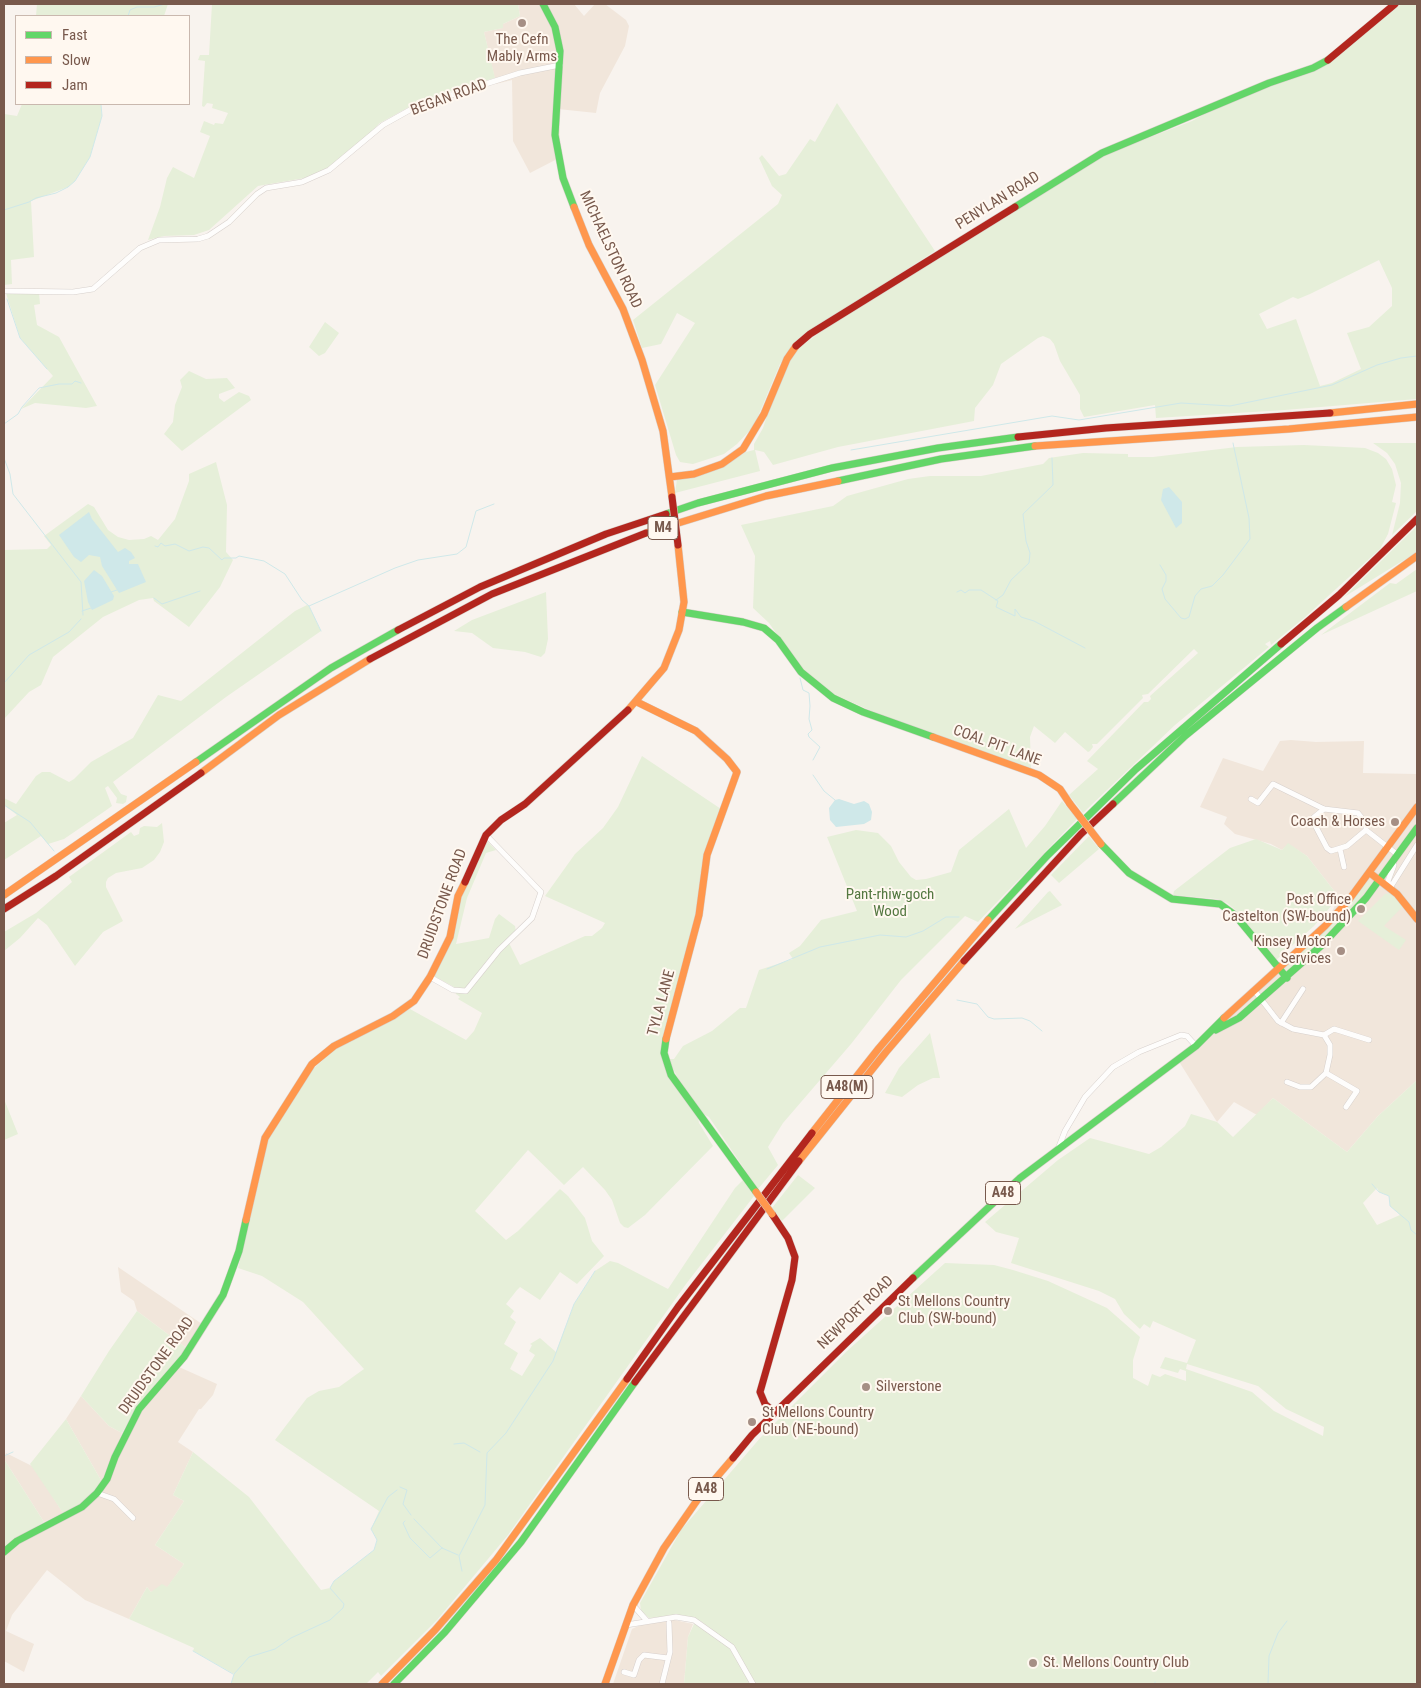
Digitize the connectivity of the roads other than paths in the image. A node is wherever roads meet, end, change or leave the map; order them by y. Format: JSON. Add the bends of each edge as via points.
{"nodes":[{"id":1,"x":543,"y":4,"type":"edge"},
{"id":2,"x":1395,"y":4,"type":"edge"},
{"id":3,"x":560,"y":65,"type":"junction"},
{"id":4,"x":4,"y":291,"type":"edge"},
{"id":5,"x":1417,"y":404,"type":"edge"},
{"id":6,"x":1417,"y":417,"type":"edge"},
{"id":7,"x":670,"y":476,"type":"junction"},
{"id":8,"x":1417,"y":519,"type":"edge"},
{"id":9,"x":1417,"y":556,"type":"edge"},
{"id":10,"x":682,"y":612,"type":"junction"},
{"id":11,"x":637,"y":702,"type":"junction"},
{"id":12,"x":1251,"y":799,"type":"dead end"},
{"id":13,"x":1417,"y":807,"type":"edge"},
{"id":14,"x":1324,"y":809,"type":"junction"},
{"id":15,"x":1313,"y":818,"type":"dead end"},
{"id":16,"x":1315,"y":825,"type":"dead end"},
{"id":17,"x":1417,"y":828,"type":"edge"},
{"id":18,"x":1366,"y":830,"type":"junction"},
{"id":19,"x":486,"y":835,"type":"junction"},
{"id":20,"x":1417,"y":845,"type":"edge"},
{"id":21,"x":1387,"y":847,"type":"junction"},
{"id":22,"x":1340,"y":849,"type":"junction"},
{"id":23,"x":1398,"y":857,"type":"junction"},
{"id":24,"x":1344,"y":867,"type":"dead end"},
{"id":25,"x":1370,"y":872,"type":"junction"},
{"id":26,"x":1380,"y":879,"type":"junction"},
{"id":27,"x":1390,"y":888,"type":"junction"},
{"id":28,"x":4,"y":895,"type":"edge"},
{"id":29,"x":4,"y":908,"type":"edge"},
{"id":30,"x":1417,"y":919,"type":"edge"},
{"id":31,"x":1278,"y":967,"type":"junction"},
{"id":32,"x":430,"y":977,"type":"junction"},
{"id":33,"x":1287,"y":978,"type":"junction"},
{"id":34,"x":1303,"y":989,"type":"dead end"},
{"id":35,"x":1254,"y":990,"type":"junction"},
{"id":36,"x":1262,"y":999,"type":"junction"},
{"id":37,"x":1281,"y":1023,"type":"junction"},
{"id":38,"x":1210,"y":1033,"type":"junction"},
{"id":39,"x":1324,"y":1035,"type":"junction"},
{"id":40,"x":1369,"y":1040,"type":"dead end"},
{"id":41,"x":1196,"y":1046,"type":"junction"},
{"id":42,"x":1326,"y":1073,"type":"junction"},
{"id":43,"x":1287,"y":1082,"type":"dead end"},
{"id":44,"x":1346,"y":1106,"type":"dead end"},
{"id":45,"x":1057,"y":1149,"type":"junction"},
{"id":46,"x":774,"y":1412,"type":"junction"},
{"id":47,"x":97,"y":1494,"type":"junction"},
{"id":48,"x":133,"y":1518,"type":"dead end"},
{"id":49,"x":4,"y":1552,"type":"edge"},
{"id":50,"x":633,"y":1606,"type":"junction"},
{"id":51,"x":647,"y":1621,"type":"junction"},
{"id":52,"x":669,"y":1622,"type":"dead end"},
{"id":53,"x":626,"y":1624,"type":"junction"},
{"id":54,"x":669,"y":1655,"type":"junction"},
{"id":55,"x":624,"y":1672,"type":"dead end"},
{"id":56,"x":382,"y":1684,"type":"edge"},
{"id":57,"x":394,"y":1684,"type":"edge"},
{"id":58,"x":605,"y":1684,"type":"edge"},
{"id":59,"x":662,"y":1684,"type":"edge"},
{"id":60,"x":753,"y":1684,"type":"edge"}],
"edges":[{"from":1,"to":3,"type":"main road","name":"MICHAELSTON ROAD","via":[[555,27]]},
{"from":2,"to":7,"type":"main road","name":"PENYLAN ROAD","via":[[1331,58],[1102,153],[810,334],[787,359],[760,423],[744,449],[722,464],[694,474]]},
{"from":3,"to":4,"type":"street","name":"BEGAN ROAD","via":[[520,73],[418,106],[383,126],[330,170],[302,182],[266,188],[208,236],[159,240],[140,248],[93,289],[73,292]]},
{"from":3,"to":7,"type":"main road","name":"MICHAELSTON ROAD","via":[[555,135],[563,178],[589,245],[623,309],[642,360],[663,431]]},
{"from":5,"to":28,"type":"main road","number":"M4","via":[[1106,428],[938,448],[768,484],[606,534],[480,587],[331,668]]},
{"from":6,"to":29,"type":"main road","number":"M4","via":[[1289,429],[1047,444],[940,459],[766,496],[637,536],[492,594],[342,674],[64,870]]},
{"from":7,"to":10,"type":"main road","name":"DRUIDSTONE ROAD","bridge":true,"via":[[683,593]]},
{"from":8,"to":56,"type":"main road","number":"A48(M)","via":[[1339,595],[1123,782],[1051,852],[980,929],[756,1202],[496,1560],[441,1624]]},
{"from":9,"to":57,"type":"main road","number":"A48(M)","via":[[1317,628],[1185,736],[1076,839],[992,928],[886,1052],[772,1196],[511,1555],[445,1632]]},
{"from":10,"to":11,"type":"main road","name":"DRUIDSTONE ROAD","via":[[672,652],[664,668]]},
{"from":10,"to":31,"type":"main road","name":"COAL PIT LANE","bridge":true,"via":[[764,628],[778,640],[801,672],[833,698],[871,715],[1039,775],[1060,789],[1101,844],[1129,873],[1172,899],[1220,904],[1235,915]]},
{"from":11,"to":19,"type":"main road","name":"DRUIDSTONE ROAD","via":[[525,804]]},
{"from":11,"to":46,"type":"main road","name":"TYLA LANE","bridge":true,"via":[[696,731],[737,772],[706,861],[699,915],[664,1053],[671,1075],[772,1214],[788,1238],[795,1257],[792,1280],[760,1392],[765,1404]]},
{"from":12,"to":14,"type":"street","via":[[1258,803],[1272,784]]},
{"from":13,"to":21,"type":"main road","name":"NEWPORT ROAD","number":"A48"},
{"from":14,"to":15,"type":"street"},
{"from":14,"to":18,"type":"street","via":[[1358,813],[1366,823]]},
{"from":16,"to":22,"type":"street","via":[[1326,848],[1331,851]]},
{"from":17,"to":23,"type":"main road","name":"NEWPORT ROAD","number":"A48"},
{"from":18,"to":21,"type":"street"},
{"from":18,"to":22,"type":"street"},
{"from":19,"to":32,"type":"main road","name":"DRUIDSTONE ROAD","via":[[458,896],[450,937]]},
{"from":19,"to":32,"type":"street","via":[[541,892],[532,918],[466,991],[453,990]]},
{"from":20,"to":27,"type":"street"},
{"from":21,"to":23,"type":"street"},
{"from":21,"to":25,"type":"main road","name":"NEWPORT ROAD","number":"A48"},
{"from":22,"to":24,"type":"street"},
{"from":23,"to":26,"type":"main road","name":"NEWPORT ROAD","number":"A48"},
{"from":23,"to":27,"type":"street","via":[[1388,881]]},
{"from":25,"to":26,"type":"main road"},
{"from":25,"to":31,"type":"main road","name":"NEWPORT ROAD","number":"A48","via":[[1325,926]]},
{"from":26,"to":27,"type":"main road"},
{"from":26,"to":33,"type":"main road","name":"NEWPORT ROAD","number":"A48","via":[[1366,898]]},
{"from":27,"to":30,"type":"main road"},
{"from":31,"to":33,"type":"main road","name":"COAL PIT LANE"},
{"from":31,"to":35,"type":"main road","name":"NEWPORT ROAD","number":"A48"},
{"from":32,"to":47,"type":"main road","name":"DRUIDSTONE ROAD","via":[[407,1008],[323,1053],[312,1064],[273,1123],[265,1138],[239,1250],[223,1295],[184,1357],[139,1409]]},
{"from":33,"to":36,"type":"main road","name":"NEWPORT ROAD","number":"A48"},
{"from":34,"to":37,"type":"street"},
{"from":35,"to":36,"type":"street"},
{"from":35,"to":38,"type":"main road","name":"NEWPORT ROAD","number":"A48"},
{"from":36,"to":37,"type":"street"},
{"from":36,"to":38,"type":"main road","name":"NEWPORT ROAD","number":"A48","via":[[1239,1018]]},
{"from":37,"to":39,"type":"street","via":[[1293,1029]]},
{"from":38,"to":41,"type":"main road","name":"NEWPORT ROAD","number":"A48"},
{"from":39,"to":40,"type":"street","via":[[1334,1029]]},
{"from":39,"to":42,"type":"street","via":[[1330,1044]]},
{"from":41,"to":45,"type":"main road","name":"NEWPORT ROAD","number":"A48"},
{"from":41,"to":45,"type":"street","via":[[1187,1036],[1181,1035],[1139,1052],[1113,1067],[1085,1097]]},
{"from":42,"to":43,"type":"street","via":[[1311,1087]]},
{"from":42,"to":44,"type":"street","via":[[1357,1091]]},
{"from":45,"to":46,"type":"main road","name":"NEWPORT ROAD","number":"A48","via":[[955,1236]]},
{"from":46,"to":50,"type":"main road","name":"NEWPORT ROAD","number":"A48","via":[[698,1499],[664,1548]]},
{"from":47,"to":48,"type":"street","via":[[114,1499]]},
{"from":47,"to":49,"type":"main road","name":"DRUIDSTONE ROAD","via":[[82,1507],[17,1541]]},
{"from":50,"to":51,"type":"street"},
{"from":50,"to":53,"type":"main road","name":"NEWPORT ROAD","number":"A48"},
{"from":51,"to":53,"type":"street"},
{"from":51,"to":60,"type":"street","via":[[682,1617],[701,1624],[732,1647]]},
{"from":52,"to":54,"type":"street"},
{"from":53,"to":58,"type":"main road","name":"NEWPORT ROAD","number":"A48"},
{"from":54,"to":55,"type":"street","via":[[644,1655],[634,1675]]},
{"from":54,"to":59,"type":"street"}]}
